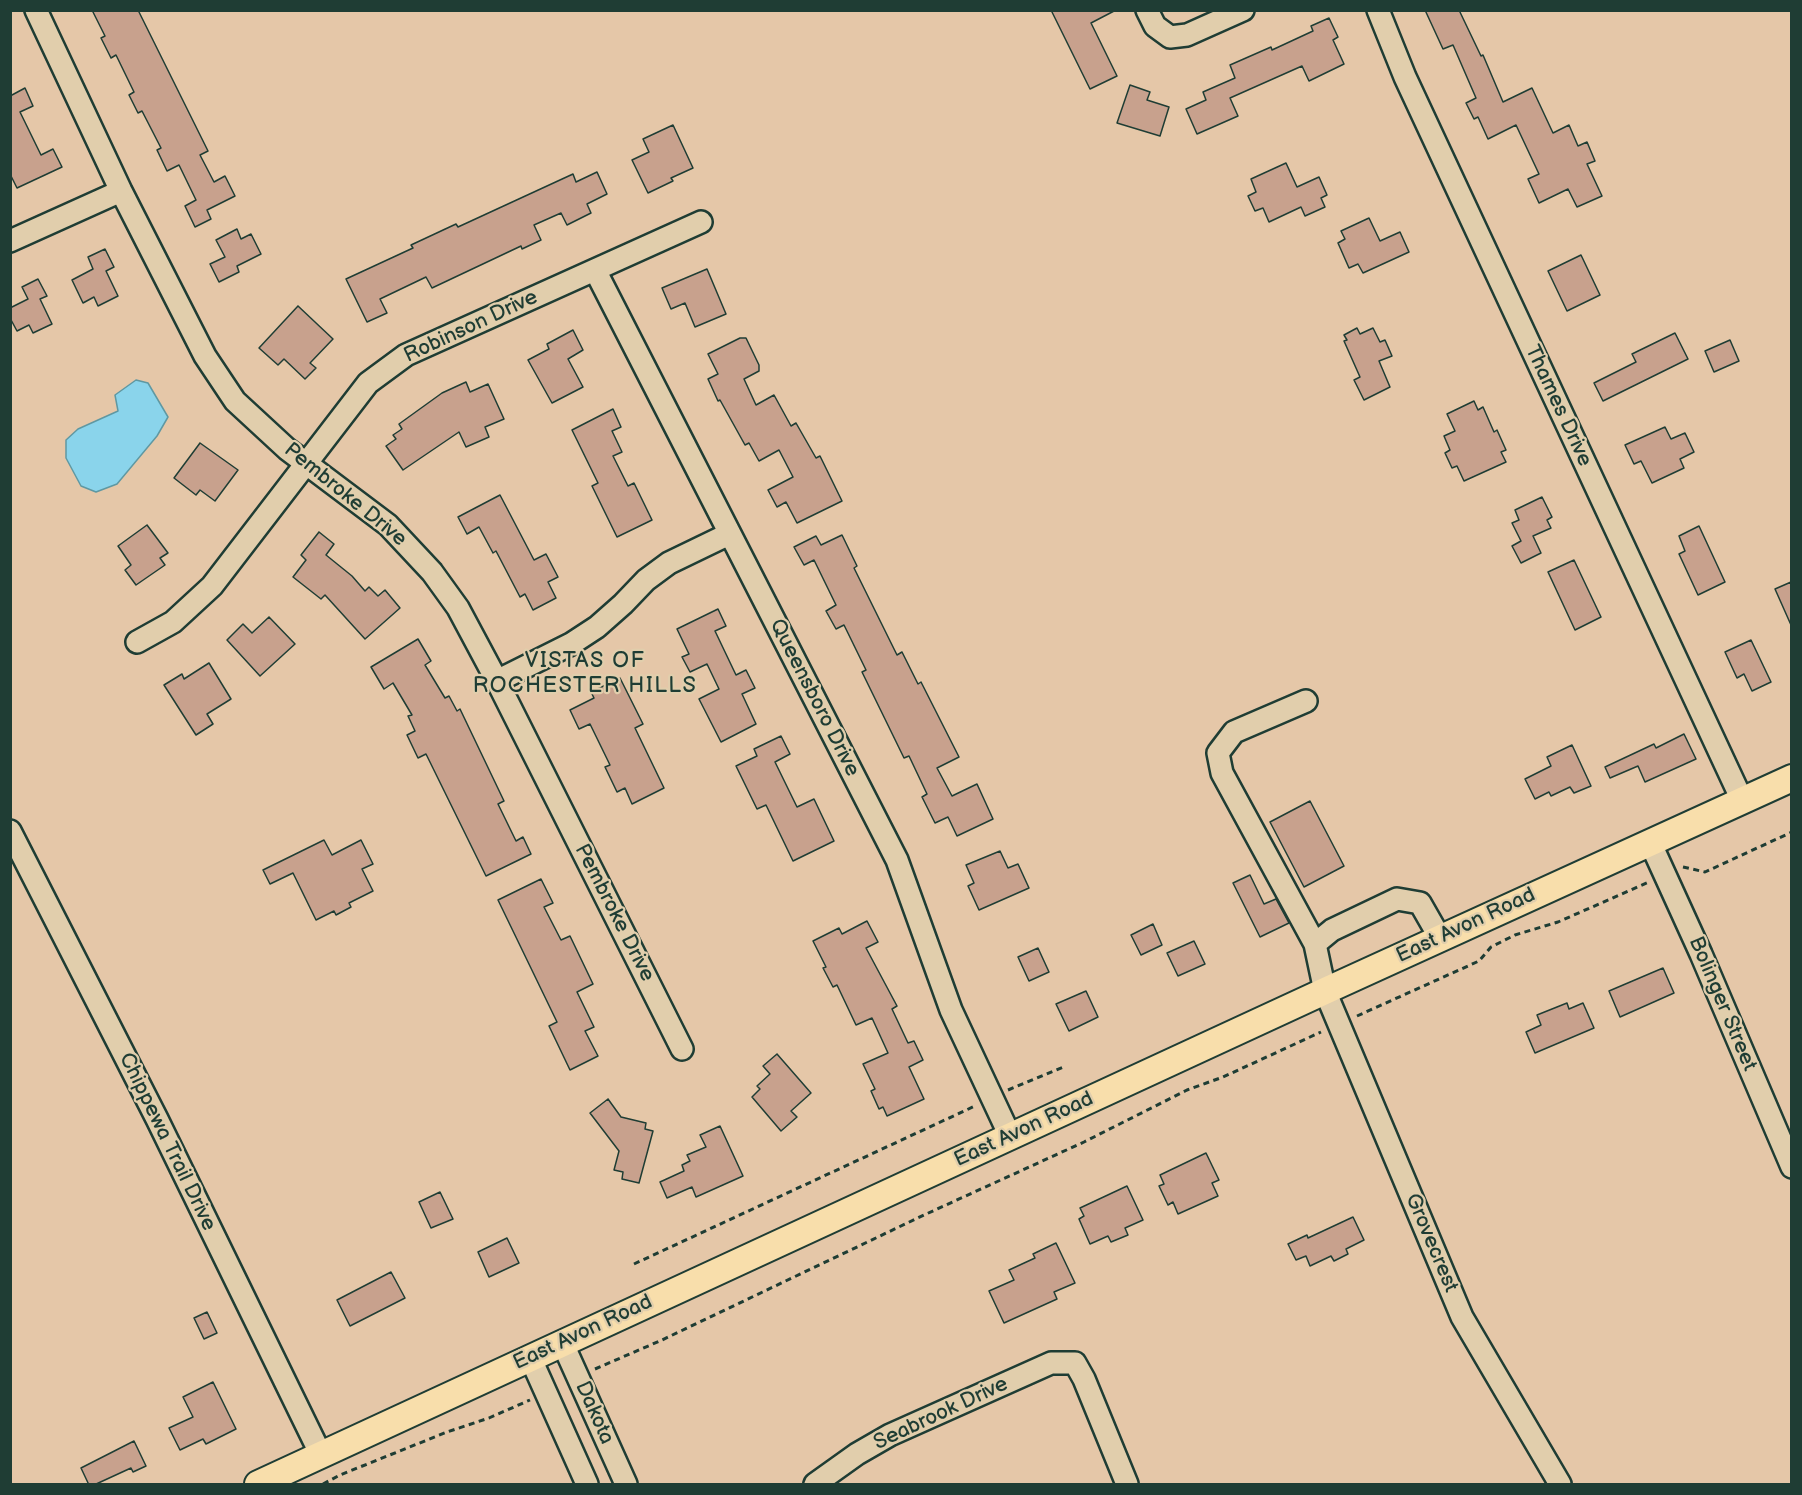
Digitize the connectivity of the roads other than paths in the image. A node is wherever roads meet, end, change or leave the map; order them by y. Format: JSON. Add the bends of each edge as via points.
{"nodes":[{"id":1,"x":36,"y":10,"type":"edge"},
{"id":2,"x":1147,"y":10,"type":"edge"},
{"id":3,"x":1243,"y":10,"type":"edge"},
{"id":4,"x":1378,"y":10,"type":"edge"},
{"id":5,"x":121,"y":191,"type":"junction"},
{"id":6,"x":701,"y":222,"type":"dead end"},
{"id":7,"x":10,"y":242,"type":"edge"},
{"id":8,"x":595,"y":270,"type":"junction"},
{"id":9,"x":306,"y":464,"type":"junction"},
{"id":10,"x":729,"y":534,"type":"junction"},
{"id":11,"x":137,"y":642,"type":"dead end"},
{"id":12,"x":497,"y":681,"type":"junction"},
{"id":13,"x":1306,"y":701,"type":"dead end"},
{"id":14,"x":1791,"y":778,"type":"edge"},
{"id":15,"x":1742,"y":800,"type":"junction"},
{"id":16,"x":10,"y":831,"type":"edge"},
{"id":17,"x":1650,"y":842,"type":"junction"},
{"id":18,"x":1440,"y":938,"type":"junction"},
{"id":19,"x":1315,"y":944,"type":"junction"},
{"id":20,"x":1324,"y":991,"type":"junction"},
{"id":21,"x":682,"y":1049,"type":"dead end"},
{"id":22,"x":1010,"y":1136,"type":"junction"},
{"id":23,"x":1791,"y":1167,"type":"edge"},
{"id":24,"x":562,"y":1342,"type":"junction"},
{"id":25,"x":530,"y":1357,"type":"junction"},
{"id":26,"x":321,"y":1455,"type":"junction"},
{"id":27,"x":258,"y":1485,"type":"edge"},
{"id":28,"x":587,"y":1485,"type":"edge"},
{"id":29,"x":626,"y":1485,"type":"edge"},
{"id":30,"x":815,"y":1485,"type":"edge"},
{"id":31,"x":1127,"y":1485,"type":"edge"},
{"id":32,"x":1560,"y":1485,"type":"edge"}],
"edges":[{"from":1,"to":5,"type":"street","name":"Pembroke Drive"},
{"from":2,"to":3,"type":"street","via":[[1155,26],[1170,37],[1187,35]]},
{"from":4,"to":15,"type":"street","name":"Thames Drive","via":[[1409,87]]},
{"from":5,"to":7,"type":"street"},
{"from":5,"to":9,"type":"street","name":"Pembroke Drive","via":[[205,356],[235,401]]},
{"from":6,"to":8,"type":"street","name":"Robinson Drive"},
{"from":8,"to":9,"type":"street","name":"Robinson Drive","via":[[406,355],[368,382]]},
{"from":8,"to":10,"type":"street","name":"Queensboro Drive"},
{"from":9,"to":11,"type":"street","name":"Robinson Drive","via":[[212,586],[173,622]]},
{"from":9,"to":12,"type":"street","name":"Pembroke Drive","via":[[388,525],[432,572],[458,608]]},
{"from":10,"to":12,"type":"street","via":[[669,563],[572,644]]},
{"from":10,"to":22,"type":"street","name":"Queensboro Drive","via":[[897,860],[951,1010]]},
{"from":12,"to":21,"type":"street","name":"Pembroke Drive"},
{"from":13,"to":19,"type":"street","name":"Grovecrest","via":[[1234,732],[1218,753],[1222,773]]},
{"from":14,"to":15,"type":"main road","name":"East Avon Road"},
{"from":15,"to":17,"type":"main road","name":"East Avon Road"},
{"from":16,"to":26,"type":"street","name":"Chippewa Trail Drive","via":[[157,1119]]},
{"from":17,"to":18,"type":"main road","name":"East Avon Road"},
{"from":17,"to":23,"type":"street","name":"Bolinger Street"},
{"from":18,"to":19,"type":"street","via":[[1420,903],[1397,899],[1332,930]]},
{"from":18,"to":20,"type":"main road","name":"East Avon Road"},
{"from":19,"to":20,"type":"street","name":"Grovecrest"},
{"from":20,"to":22,"type":"main road","name":"East Avon Road"},
{"from":20,"to":32,"type":"street","name":"Grovecrest","via":[[1462,1317]]},
{"from":22,"to":24,"type":"main road","name":"East Avon Road"},
{"from":24,"to":25,"type":"main road","name":"East Avon Road"},
{"from":24,"to":29,"type":"street","name":"Dakota"},
{"from":25,"to":26,"type":"main road","name":"East Avon Road"},
{"from":25,"to":28,"type":"street","name":"Dakota"},
{"from":26,"to":27,"type":"main road","name":"East Avon Road"},
{"from":30,"to":31,"type":"street","name":"Seabrook Drive","via":[[890,1435],[1052,1363],[1075,1363]]}]}
